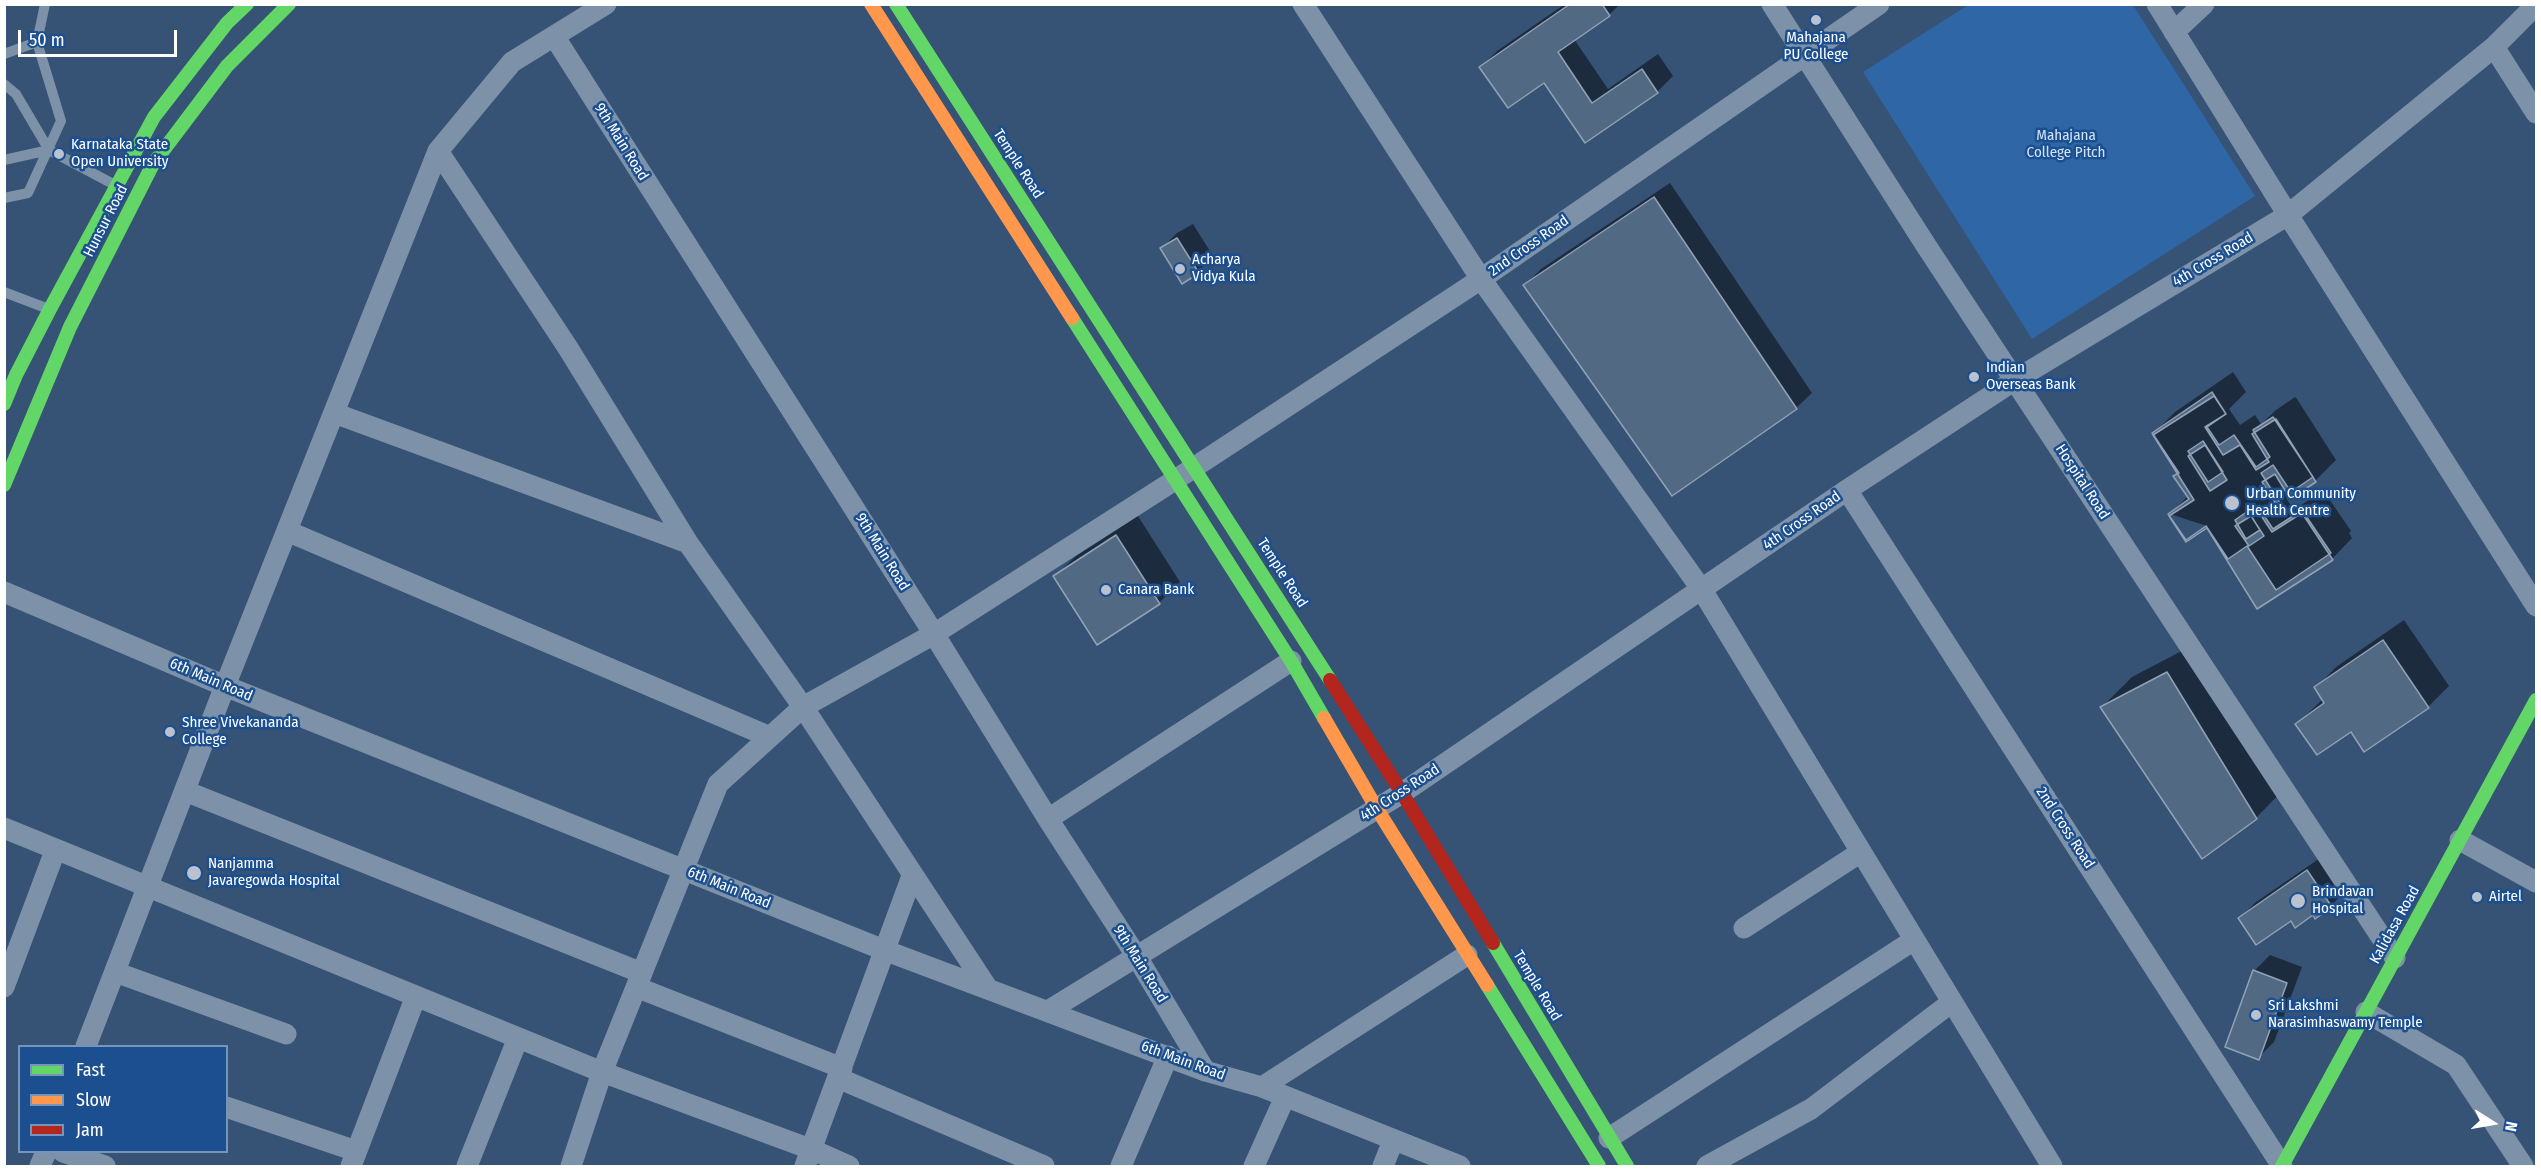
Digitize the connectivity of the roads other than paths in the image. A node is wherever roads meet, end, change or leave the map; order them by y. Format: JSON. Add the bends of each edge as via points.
{"nodes":[{"id":1,"x":45,"y":4,"type":"edge"},
{"id":2,"x":246,"y":4,"type":"edge"},
{"id":3,"x":289,"y":4,"type":"edge"},
{"id":4,"x":606,"y":4,"type":"edge"},
{"id":5,"x":871,"y":4,"type":"edge"},
{"id":6,"x":896,"y":4,"type":"edge"},
{"id":7,"x":1303,"y":4,"type":"edge"},
{"id":8,"x":1772,"y":4,"type":"edge"},
{"id":9,"x":1879,"y":4,"type":"edge"},
{"id":10,"x":2157,"y":4,"type":"edge"},
{"id":11,"x":2204,"y":4,"type":"edge"},
{"id":12,"x":2536,"y":4,"type":"edge"},
{"id":13,"x":2174,"y":32,"type":"junction"},
{"id":14,"x":554,"y":36,"type":"junction"},
{"id":15,"x":38,"y":42,"type":"junction"},
{"id":16,"x":2494,"y":47,"type":"junction"},
{"id":17,"x":4,"y":54,"type":"edge"},
{"id":18,"x":1805,"y":54,"type":"junction"},
{"id":19,"x":4,"y":84,"type":"edge"},
{"id":20,"x":2536,"y":113,"type":"edge"},
{"id":21,"x":49,"y":150,"type":"junction"},
{"id":22,"x":438,"y":151,"type":"junction"},
{"id":23,"x":4,"y":160,"type":"edge"},
{"id":24,"x":116,"y":186,"type":"junction"},
{"id":25,"x":4,"y":198,"type":"edge"},
{"id":26,"x":2288,"y":215,"type":"junction"},
{"id":27,"x":1481,"y":279,"type":"junction"},
{"id":28,"x":4,"y":292,"type":"edge"},
{"id":29,"x":50,"y":309,"type":"junction"},
{"id":30,"x":2015,"y":380,"type":"junction"},
{"id":31,"x":4,"y":404,"type":"edge"},
{"id":32,"x":334,"y":412,"type":"junction"},
{"id":33,"x":1194,"y":467,"type":"junction"},
{"id":34,"x":1175,"y":480,"type":"junction"},
{"id":35,"x":4,"y":486,"type":"edge"},
{"id":36,"x":1847,"y":490,"type":"junction"},
{"id":37,"x":287,"y":531,"type":"junction"},
{"id":38,"x":688,"y":543,"type":"junction"},
{"id":39,"x":1702,"y":590,"type":"junction"},
{"id":40,"x":4,"y":592,"type":"edge"},
{"id":41,"x":2536,"y":606,"type":"edge"},
{"id":42,"x":934,"y":634,"type":"junction"},
{"id":43,"x":1291,"y":661,"type":"junction"},
{"id":44,"x":225,"y":686,"type":"junction"},
{"id":45,"x":2536,"y":700,"type":"edge"},
{"id":46,"x":803,"y":707,"type":"junction"},
{"id":47,"x":770,"y":737,"type":"junction"},
{"id":48,"x":185,"y":791,"type":"junction"},
{"id":49,"x":1402,"y":793,"type":"junction"},
{"id":50,"x":1377,"y":809,"type":"junction"},
{"id":51,"x":1048,"y":819,"type":"junction"},
{"id":52,"x":4,"y":828,"type":"edge"},
{"id":53,"x":2460,"y":840,"type":"junction"},
{"id":54,"x":56,"y":851,"type":"junction"},
{"id":55,"x":1861,"y":852,"type":"junction"},
{"id":56,"x":684,"y":870,"type":"junction"},
{"id":57,"x":912,"y":876,"type":"junction"},
{"id":58,"x":2536,"y":882,"type":"edge"},
{"id":59,"x":147,"y":888,"type":"junction"},
{"id":60,"x":1744,"y":928,"type":"dead end"},
{"id":61,"x":1914,"y":940,"type":"junction"},
{"id":62,"x":884,"y":950,"type":"junction"},
{"id":63,"x":1467,"y":955,"type":"junction"},
{"id":64,"x":1137,"y":957,"type":"junction"},
{"id":65,"x":2395,"y":958,"type":"junction"},
{"id":66,"x":115,"y":972,"type":"junction"},
{"id":67,"x":639,"y":980,"type":"junction"},
{"id":68,"x":4,"y":987,"type":"edge"},
{"id":69,"x":988,"y":988,"type":"junction"},
{"id":70,"x":416,"y":996,"type":"junction"},
{"id":71,"x":1952,"y":1002,"type":"junction"},
{"id":72,"x":1048,"y":1011,"type":"junction"},
{"id":73,"x":2366,"y":1012,"type":"junction"},
{"id":74,"x":286,"y":1034,"type":"dead end"},
{"id":75,"x":518,"y":1038,"type":"junction"},
{"id":76,"x":87,"y":1045,"type":"edge"},
{"id":77,"x":1168,"y":1056,"type":"junction"},
{"id":78,"x":1205,"y":1071,"type":"junction"},
{"id":79,"x":602,"y":1072,"type":"junction"},
{"id":80,"x":840,"y":1073,"type":"junction"},
{"id":81,"x":1262,"y":1087,"type":"junction"},
{"id":82,"x":1284,"y":1097,"type":"junction"},
{"id":83,"x":228,"y":1108,"type":"edge"},
{"id":84,"x":1609,"y":1138,"type":"junction"},
{"id":85,"x":1393,"y":1141,"type":"junction"},
{"id":86,"x":46,"y":1153,"type":"edge"},
{"id":87,"x":66,"y":1153,"type":"edge"},
{"id":88,"x":809,"y":1158,"type":"edge"},
{"id":89,"x":354,"y":1159,"type":"edge"},
{"id":90,"x":40,"y":1167,"type":"edge"},
{"id":91,"x":105,"y":1167,"type":"edge"},
{"id":92,"x":467,"y":1167,"type":"edge"},
{"id":93,"x":571,"y":1167,"type":"edge"},
{"id":94,"x":849,"y":1167,"type":"edge"},
{"id":95,"x":1044,"y":1167,"type":"edge"},
{"id":96,"x":1121,"y":1167,"type":"edge"},
{"id":97,"x":1254,"y":1167,"type":"edge"},
{"id":98,"x":1383,"y":1167,"type":"edge"},
{"id":99,"x":1460,"y":1167,"type":"edge"},
{"id":100,"x":1599,"y":1167,"type":"edge"},
{"id":101,"x":1627,"y":1167,"type":"edge"},
{"id":102,"x":1707,"y":1167,"type":"edge"},
{"id":103,"x":2052,"y":1167,"type":"edge"},
{"id":104,"x":2282,"y":1167,"type":"edge"},
{"id":105,"x":2523,"y":1167,"type":"edge"}],
"edges":[{"from":1,"to":15,"type":"lane"},
{"from":2,"to":24,"type":"street","via":[[154,117]]},
{"from":3,"to":35,"type":"street","name":"Hunsur Road","via":[[227,66],[153,164],[70,327]]},
{"from":4,"to":14,"type":"street"},
{"from":5,"to":34,"type":"street"},
{"from":6,"to":33,"type":"street","name":"Temple Road"},
{"from":7,"to":27,"type":"street"},
{"from":8,"to":18,"type":"street","name":"Hospital Road"},
{"from":9,"to":18,"type":"street","name":"2nd Cross Road"},
{"from":10,"to":13,"type":"street"},
{"from":11,"to":13,"type":"street"},
{"from":12,"to":16,"type":"street","name":"4th Cross Road"},
{"from":13,"to":26,"type":"street"},
{"from":14,"to":22,"type":"street","via":[[512,62]]},
{"from":14,"to":42,"type":"street","name":"9th Main Road"},
{"from":15,"to":17,"type":"lane"},
{"from":15,"to":21,"type":"lane","via":[[61,121]]},
{"from":16,"to":20,"type":"street"},
{"from":16,"to":26,"type":"street","name":"4th Cross Road"},
{"from":18,"to":27,"type":"street","name":"2nd Cross Road"},
{"from":18,"to":30,"type":"street","name":"Hospital Road"},
{"from":19,"to":21,"type":"lane","via":[[15,94]]},
{"from":21,"to":23,"type":"lane"},
{"from":21,"to":24,"type":"lane"},
{"from":21,"to":25,"type":"lane","via":[[28,193]]},
{"from":22,"to":32,"type":"street"},
{"from":22,"to":38,"type":"street","via":[[568,348]]},
{"from":24,"to":29,"type":"street"},
{"from":26,"to":30,"type":"street","name":"4th Cross Road"},
{"from":26,"to":41,"type":"street"},
{"from":27,"to":33,"type":"street","name":"2nd Cross Road"},
{"from":27,"to":39,"type":"street"},
{"from":28,"to":29,"type":"lane"},
{"from":29,"to":31,"type":"street"},
{"from":30,"to":36,"type":"street","name":"4th Cross Road"},
{"from":30,"to":65,"type":"street","name":"Hospital Road"},
{"from":32,"to":37,"type":"street"},
{"from":32,"to":38,"type":"street"},
{"from":33,"to":34,"type":"street","name":"2nd Cross Road"},
{"from":33,"to":49,"type":"street","name":"Temple Road"},
{"from":34,"to":42,"type":"street","name":"2nd Cross Road"},
{"from":34,"to":43,"type":"street"},
{"from":36,"to":39,"type":"street","name":"4th Cross Road"},
{"from":36,"to":104,"type":"street","name":"2nd Cross Road"},
{"from":37,"to":44,"type":"street"},
{"from":37,"to":47,"type":"street"},
{"from":38,"to":46,"type":"street"},
{"from":39,"to":49,"type":"street","name":"4th Cross Road"},
{"from":39,"to":55,"type":"street"},
{"from":40,"to":44,"type":"street","name":"6th Main Road"},
{"from":42,"to":46,"type":"street","name":"2nd Cross Road"},
{"from":42,"to":51,"type":"street","name":"9th Main Road"},
{"from":43,"to":50,"type":"street"},
{"from":43,"to":51,"type":"street"},
{"from":44,"to":48,"type":"street"},
{"from":44,"to":56,"type":"street","name":"6th Main Road"},
{"from":45,"to":53,"type":"street","name":"Kalidasa Road"},
{"from":46,"to":47,"type":"street","name":"2nd Cross Road"},
{"from":46,"to":57,"type":"street"},
{"from":47,"to":56,"type":"street","name":"2nd Cross Road","via":[[718,784]]},
{"from":48,"to":59,"type":"street"},
{"from":48,"to":67,"type":"street"},
{"from":49,"to":50,"type":"street","name":"4th Cross Road"},
{"from":49,"to":84,"type":"street","name":"Temple Road"},
{"from":50,"to":63,"type":"street"},
{"from":50,"to":64,"type":"street","name":"4th Cross Road"},
{"from":51,"to":64,"type":"street","name":"9th Main Road"},
{"from":52,"to":54,"type":"street"},
{"from":53,"to":58,"type":"street"},
{"from":53,"to":65,"type":"street","name":"Kalidasa Road"},
{"from":54,"to":59,"type":"street"},
{"from":54,"to":68,"type":"street"},
{"from":55,"to":60,"type":"street"},
{"from":55,"to":61,"type":"street"},
{"from":56,"to":62,"type":"street","name":"6th Main Road"},
{"from":56,"to":67,"type":"street","name":"2nd Cross Road"},
{"from":57,"to":62,"type":"street"},
{"from":57,"to":69,"type":"street"},
{"from":59,"to":66,"type":"street"},
{"from":59,"to":70,"type":"street"},
{"from":61,"to":71,"type":"street"},
{"from":61,"to":84,"type":"street"},
{"from":62,"to":69,"type":"street","name":"6th Main Road"},
{"from":62,"to":80,"type":"street"},
{"from":63,"to":81,"type":"street"},
{"from":63,"to":100,"type":"street"},
{"from":64,"to":72,"type":"street","name":"4th Cross Road"},
{"from":64,"to":78,"type":"street","name":"9th Main Road"},
{"from":65,"to":73,"type":"street","name":"Kalidasa Road"},
{"from":66,"to":74,"type":"street"},
{"from":66,"to":76,"type":"street"},
{"from":67,"to":79,"type":"street","name":"2nd Cross Road"},
{"from":67,"to":80,"type":"street"},
{"from":69,"to":72,"type":"street","name":"6th Main Road"},
{"from":70,"to":75,"type":"street"},
{"from":70,"to":89,"type":"street"},
{"from":71,"to":102,"type":"street","via":[[1811,1109]]},
{"from":71,"to":103,"type":"street"},
{"from":72,"to":77,"type":"street","name":"6th Main Road"},
{"from":73,"to":104,"type":"street","name":"Kalidasa Road"},
{"from":73,"to":105,"type":"street","via":[[2456,1065]]},
{"from":75,"to":79,"type":"street"},
{"from":75,"to":92,"type":"street"},
{"from":77,"to":78,"type":"street","name":"6th Main Road"},
{"from":77,"to":96,"type":"street"},
{"from":78,"to":81,"type":"street","name":"6th Main Road"},
{"from":79,"to":88,"type":"street"},
{"from":79,"to":93,"type":"street","name":"2nd Cross Road"},
{"from":80,"to":88,"type":"street"},
{"from":80,"to":95,"type":"street"},
{"from":81,"to":82,"type":"street","name":"6th Main Road"},
{"from":82,"to":85,"type":"street","name":"6th Main Road"},
{"from":82,"to":97,"type":"street"},
{"from":83,"to":89,"type":"street"},
{"from":84,"to":101,"type":"street","name":"Temple Road"},
{"from":85,"to":98,"type":"street"},
{"from":85,"to":99,"type":"street","name":"6th Main Road"},
{"from":86,"to":90,"type":"street"},
{"from":87,"to":91,"type":"street"},
{"from":88,"to":94,"type":"street"}]}
